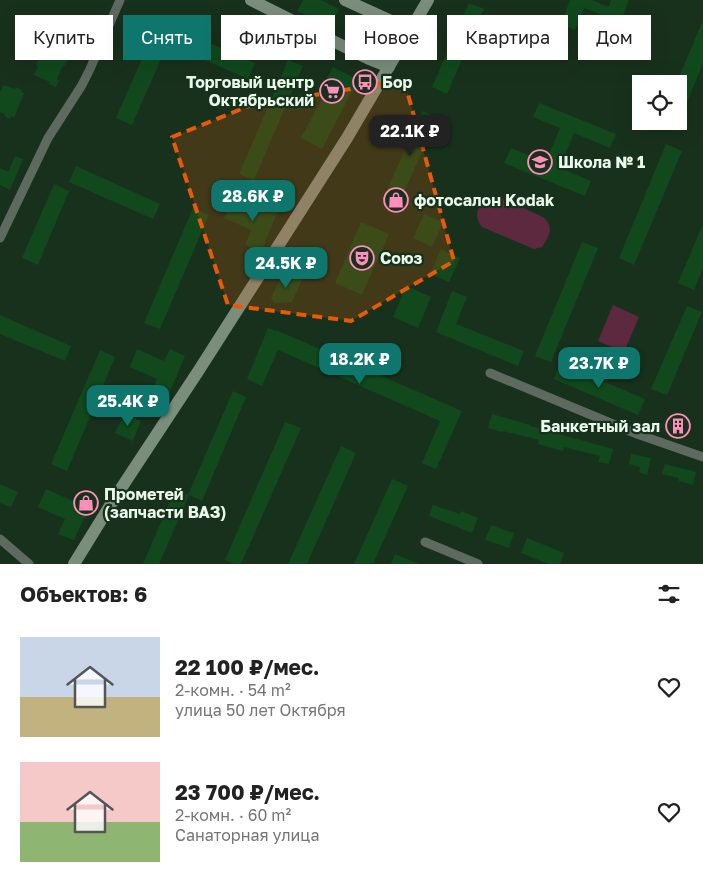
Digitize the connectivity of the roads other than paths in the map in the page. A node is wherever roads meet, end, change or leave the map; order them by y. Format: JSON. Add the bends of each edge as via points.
{"nodes":[{"id":1,"x":120,"y":0,"type":"edge"},
{"id":2,"x":251,"y":0,"type":"edge"},
{"id":3,"x":345,"y":0,"type":"edge"},
{"id":4,"x":428,"y":0,"type":"edge"},
{"id":5,"x":378,"y":15,"type":"edge"},
{"id":6,"x":420,"y":15,"type":"edge"},
{"id":7,"x":394,"y":60,"type":"edge"},
{"id":8,"x":389,"y":68,"type":"junction"},
{"id":9,"x":0,"y":238,"type":"edge"},
{"id":10,"x":490,"y":373,"type":"dead end"},
{"id":11,"x":703,"y":457,"type":"edge"},
{"id":12,"x":0,"y":539,"type":"edge"},
{"id":13,"x":425,"y":542,"type":"dead end"},
{"id":14,"x":29,"y":564,"type":"edge"},
{"id":15,"x":74,"y":564,"type":"edge"},
{"id":16,"x":478,"y":564,"type":"edge"}],
"edges":[{"from":1,"to":9,"type":"street","via":[[82,85],[48,138]]},
{"from":2,"to":8,"type":"street"},
{"from":3,"to":5,"type":"street"},
{"from":4,"to":6,"type":"street"},
{"from":7,"to":8,"type":"street"},
{"from":8,"to":15,"type":"street"},
{"from":10,"to":11,"type":"street","via":[[637,434]]},
{"from":12,"to":14,"type":"street"},
{"from":13,"to":16,"type":"street"}]}
